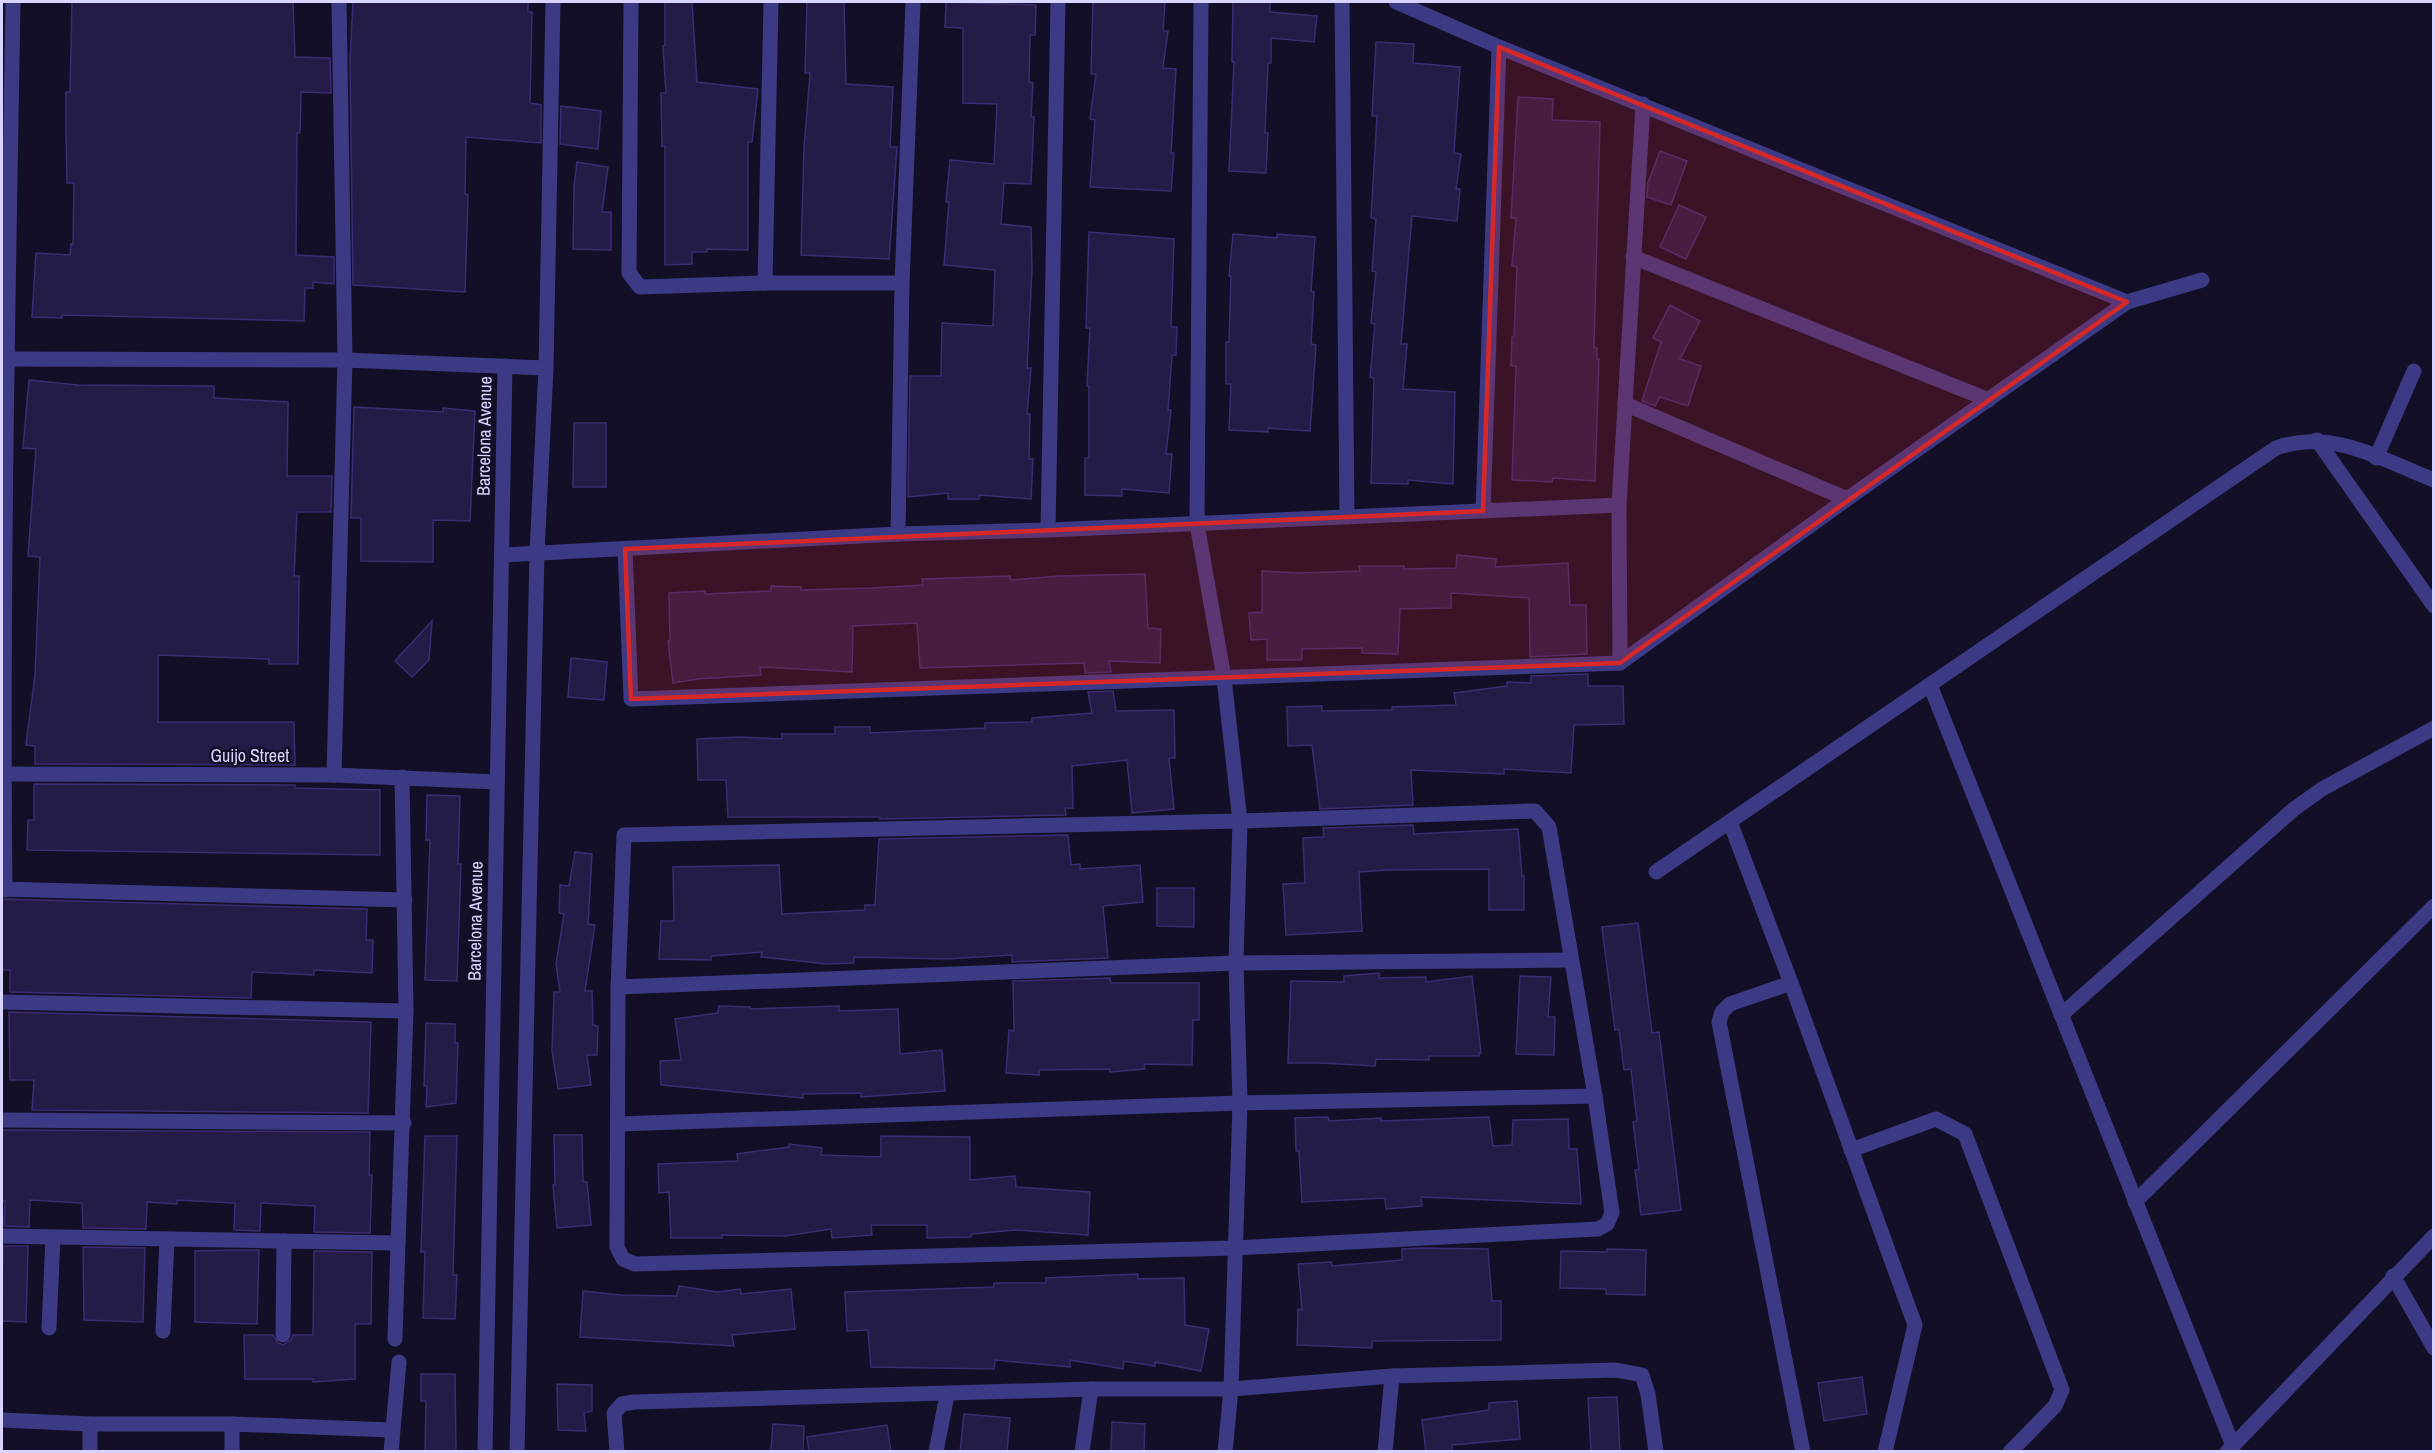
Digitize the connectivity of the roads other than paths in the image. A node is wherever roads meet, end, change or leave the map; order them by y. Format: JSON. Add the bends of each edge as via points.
{"nodes":[{"id":1,"x":13,"y":2,"type":"edge"},
{"id":2,"x":339,"y":2,"type":"edge"},
{"id":3,"x":553,"y":2,"type":"edge"},
{"id":4,"x":632,"y":2,"type":"edge"},
{"id":5,"x":771,"y":2,"type":"edge"},
{"id":6,"x":913,"y":2,"type":"edge"},
{"id":7,"x":1058,"y":2,"type":"edge"},
{"id":8,"x":1201,"y":2,"type":"edge"},
{"id":9,"x":1342,"y":2,"type":"edge"},
{"id":10,"x":1396,"y":2,"type":"edge"},
{"id":11,"x":1498,"y":47,"type":"junction"},
{"id":12,"x":1643,"y":104,"type":"junction"},
{"id":13,"x":1633,"y":257,"type":"junction"},
{"id":14,"x":2202,"y":280,"type":"dead end"},
{"id":15,"x":765,"y":283,"type":"junction"},
{"id":16,"x":902,"y":283,"type":"junction"},
{"id":17,"x":2127,"y":302,"type":"junction"},
{"id":18,"x":4,"y":359,"type":"edge"},
{"id":19,"x":345,"y":360,"type":"junction"},
{"id":20,"x":505,"y":366,"type":"junction"},
{"id":21,"x":546,"y":368,"type":"junction"},
{"id":22,"x":2414,"y":371,"type":"dead end"},
{"id":23,"x":1989,"y":400,"type":"junction"},
{"id":24,"x":1624,"y":404,"type":"junction"},
{"id":25,"x":2317,"y":440,"type":"junction"},
{"id":26,"x":2376,"y":458,"type":"junction"},
{"id":27,"x":2433,"y":480,"type":"edge"},
{"id":28,"x":1847,"y":499,"type":"junction"},
{"id":29,"x":1619,"y":505,"type":"junction"},
{"id":30,"x":1483,"y":511,"type":"junction"},
{"id":31,"x":1347,"y":517,"type":"junction"},
{"id":32,"x":1197,"y":524,"type":"junction"},
{"id":33,"x":1048,"y":530,"type":"junction"},
{"id":34,"x":898,"y":534,"type":"junction"},
{"id":35,"x":625,"y":549,"type":"junction"},
{"id":36,"x":537,"y":553,"type":"junction"},
{"id":37,"x":502,"y":555,"type":"junction"},
{"id":38,"x":2433,"y":606,"type":"edge"},
{"id":39,"x":1620,"y":663,"type":"junction"},
{"id":40,"x":1224,"y":678,"type":"junction"},
{"id":41,"x":1930,"y":686,"type":"junction"},
{"id":42,"x":2433,"y":728,"type":"edge"},
{"id":43,"x":3,"y":774,"type":"edge"},
{"id":44,"x":334,"y":775,"type":"junction"},
{"id":45,"x":402,"y":777,"type":"junction"},
{"id":46,"x":497,"y":782,"type":"junction"},
{"id":47,"x":1240,"y":821,"type":"junction"},
{"id":48,"x":1730,"y":822,"type":"junction"},
{"id":49,"x":1656,"y":872,"type":"dead end"},
{"id":50,"x":4,"y":890,"type":"edge"},
{"id":51,"x":405,"y":900,"type":"junction"},
{"id":52,"x":2433,"y":906,"type":"edge"},
{"id":53,"x":1570,"y":960,"type":"junction"},
{"id":54,"x":1236,"y":963,"type":"junction"},
{"id":55,"x":1791,"y":983,"type":"junction"},
{"id":56,"x":618,"y":987,"type":"junction"},
{"id":57,"x":2,"y":1002,"type":"edge"},
{"id":58,"x":406,"y":1011,"type":"junction"},
{"id":59,"x":2061,"y":1015,"type":"junction"},
{"id":60,"x":1595,"y":1096,"type":"junction"},
{"id":61,"x":1240,"y":1103,"type":"junction"},
{"id":62,"x":2,"y":1120,"type":"edge"},
{"id":63,"x":404,"y":1123,"type":"junction"},
{"id":64,"x":618,"y":1124,"type":"junction"},
{"id":65,"x":1851,"y":1150,"type":"junction"},
{"id":66,"x":2135,"y":1202,"type":"junction"},
{"id":67,"x":2,"y":1236,"type":"edge"},
{"id":68,"x":2433,"y":1236,"type":"edge"},
{"id":69,"x":53,"y":1237,"type":"junction"},
{"id":70,"x":167,"y":1239,"type":"junction"},
{"id":71,"x":284,"y":1241,"type":"junction"},
{"id":72,"x":398,"y":1243,"type":"junction"},
{"id":73,"x":1234,"y":1248,"type":"junction"},
{"id":74,"x":2393,"y":1275,"type":"junction"},
{"id":75,"x":49,"y":1328,"type":"dead end"},
{"id":76,"x":163,"y":1331,"type":"dead end"},
{"id":77,"x":283,"y":1335,"type":"dead end"},
{"id":78,"x":395,"y":1339,"type":"dead end"},
{"id":79,"x":2433,"y":1348,"type":"edge"},
{"id":80,"x":399,"y":1362,"type":"dead end"},
{"id":81,"x":1392,"y":1376,"type":"junction"},
{"id":82,"x":1091,"y":1389,"type":"junction"},
{"id":83,"x":1231,"y":1389,"type":"junction"},
{"id":84,"x":947,"y":1395,"type":"junction"},
{"id":85,"x":2,"y":1420,"type":"edge"},
{"id":86,"x":90,"y":1424,"type":"junction"},
{"id":87,"x":232,"y":1424,"type":"junction"},
{"id":88,"x":391,"y":1430,"type":"junction"},
{"id":89,"x":2230,"y":1449,"type":"edge"},
{"id":90,"x":90,"y":1452,"type":"edge"},
{"id":91,"x":232,"y":1452,"type":"edge"},
{"id":92,"x":391,"y":1452,"type":"edge"},
{"id":93,"x":485,"y":1452,"type":"edge"},
{"id":94,"x":517,"y":1452,"type":"edge"},
{"id":95,"x":617,"y":1452,"type":"edge"},
{"id":96,"x":936,"y":1452,"type":"edge"},
{"id":97,"x":1082,"y":1452,"type":"edge"},
{"id":98,"x":1225,"y":1452,"type":"edge"},
{"id":99,"x":1385,"y":1452,"type":"edge"},
{"id":100,"x":1656,"y":1452,"type":"edge"},
{"id":101,"x":1803,"y":1452,"type":"edge"},
{"id":102,"x":1885,"y":1452,"type":"edge"},
{"id":103,"x":2010,"y":1452,"type":"edge"}],
"edges":[{"from":1,"to":18,"type":"street"},
{"from":2,"to":19,"type":"street"},
{"from":3,"to":21,"type":"street"},
{"from":4,"to":15,"type":"street","via":[[629,273],[640,287]]},
{"from":5,"to":15,"type":"street"},
{"from":6,"to":16,"type":"street"},
{"from":7,"to":33,"type":"street"},
{"from":8,"to":32,"type":"street"},
{"from":9,"to":31,"type":"street"},
{"from":10,"to":11,"type":"street"},
{"from":11,"to":12,"type":"street"},
{"from":11,"to":30,"type":"street"},
{"from":12,"to":13,"type":"street"},
{"from":12,"to":17,"type":"street"},
{"from":13,"to":23,"type":"street"},
{"from":13,"to":24,"type":"street"},
{"from":14,"to":17,"type":"street"},
{"from":15,"to":16,"type":"street"},
{"from":16,"to":34,"type":"street"},
{"from":17,"to":23,"type":"street"},
{"from":18,"to":19,"type":"street"},
{"from":18,"to":43,"type":"street"},
{"from":19,"to":20,"type":"street"},
{"from":19,"to":44,"type":"street"},
{"from":20,"to":21,"type":"street","name":"Barcelona Avenue"},
{"from":20,"to":37,"type":"street","name":"Barcelona Avenue"},
{"from":21,"to":36,"type":"street"},
{"from":22,"to":26,"type":"street"},
{"from":23,"to":28,"type":"street"},
{"from":24,"to":28,"type":"street"},
{"from":24,"to":29,"type":"street"},
{"from":25,"to":26,"type":"street"},
{"from":25,"to":38,"type":"street"},
{"from":25,"to":41,"type":"street","via":[[2295,441],[2276,448]]},
{"from":26,"to":27,"type":"street"},
{"from":28,"to":39,"type":"street"},
{"from":29,"to":30,"type":"street"},
{"from":29,"to":39,"type":"street"},
{"from":30,"to":31,"type":"street"},
{"from":31,"to":32,"type":"street"},
{"from":32,"to":33,"type":"street"},
{"from":32,"to":40,"type":"street"},
{"from":33,"to":34,"type":"street"},
{"from":34,"to":35,"type":"street"},
{"from":35,"to":36,"type":"street"},
{"from":35,"to":40,"type":"street","via":[[631,699]]},
{"from":36,"to":37,"type":"street"},
{"from":36,"to":94,"type":"street"},
{"from":37,"to":46,"type":"street","name":"Barcelona Avenue"},
{"from":39,"to":40,"type":"street"},
{"from":40,"to":47,"type":"street"},
{"from":41,"to":48,"type":"street"},
{"from":41,"to":59,"type":"street"},
{"from":42,"to":59,"type":"street","via":[[2322,789],[2294,809]]},
{"from":43,"to":44,"type":"street","name":"Guijo Street"},
{"from":43,"to":50,"type":"street"},
{"from":44,"to":45,"type":"street","name":"Guijo Street"},
{"from":45,"to":46,"type":"street","name":"Guijo Street"},
{"from":45,"to":51,"type":"street"},
{"from":46,"to":93,"type":"street","name":"Barcelona Avenue"},
{"from":47,"to":53,"type":"street","via":[[1535,811],[1549,827]]},
{"from":47,"to":54,"type":"street"},
{"from":47,"to":56,"type":"street","via":[[624,835]]},
{"from":48,"to":49,"type":"street"},
{"from":48,"to":55,"type":"street"},
{"from":50,"to":51,"type":"street"},
{"from":51,"to":58,"type":"street"},
{"from":52,"to":66,"type":"street"},
{"from":53,"to":54,"type":"street"},
{"from":53,"to":60,"type":"street"},
{"from":54,"to":56,"type":"street"},
{"from":54,"to":61,"type":"street"},
{"from":55,"to":65,"type":"street"},
{"from":55,"to":101,"type":"street","via":[[1730,1004],[1719,1022]]},
{"from":56,"to":64,"type":"street"},
{"from":57,"to":58,"type":"street"},
{"from":58,"to":63,"type":"street"},
{"from":59,"to":66,"type":"street"},
{"from":60,"to":61,"type":"street"},
{"from":60,"to":73,"type":"street","via":[[1612,1213],[1607,1224],[1598,1229]]},
{"from":61,"to":64,"type":"street"},
{"from":61,"to":73,"type":"street"},
{"from":62,"to":63,"type":"street"},
{"from":63,"to":72,"type":"street"},
{"from":64,"to":73,"type":"street","via":[[617,1246],[623,1259],[635,1264]]},
{"from":65,"to":102,"type":"street","via":[[1915,1326]]},
{"from":65,"to":103,"type":"street","via":[[1936,1119],[1965,1134],[2062,1390],[2055,1406]]},
{"from":66,"to":89,"type":"street"},
{"from":67,"to":69,"type":"street"},
{"from":68,"to":74,"type":"street"},
{"from":69,"to":70,"type":"street"},
{"from":69,"to":75,"type":"street"},
{"from":70,"to":71,"type":"street"},
{"from":70,"to":76,"type":"street"},
{"from":71,"to":72,"type":"street"},
{"from":71,"to":77,"type":"street"},
{"from":72,"to":78,"type":"street"},
{"from":73,"to":83,"type":"street"},
{"from":74,"to":79,"type":"street"},
{"from":74,"to":89,"type":"street"},
{"from":80,"to":88,"type":"street"},
{"from":81,"to":83,"type":"street"},
{"from":81,"to":99,"type":"street"},
{"from":81,"to":100,"type":"street","via":[[1616,1370],[1642,1376]]},
{"from":82,"to":83,"type":"street"},
{"from":82,"to":84,"type":"street"},
{"from":82,"to":97,"type":"street"},
{"from":83,"to":98,"type":"street"},
{"from":84,"to":95,"type":"street","via":[[622,1404],[614,1413]]},
{"from":84,"to":96,"type":"street"},
{"from":85,"to":86,"type":"street"},
{"from":86,"to":87,"type":"street"},
{"from":86,"to":90,"type":"street"},
{"from":87,"to":88,"type":"street"},
{"from":87,"to":91,"type":"street"},
{"from":88,"to":92,"type":"street"}]}
